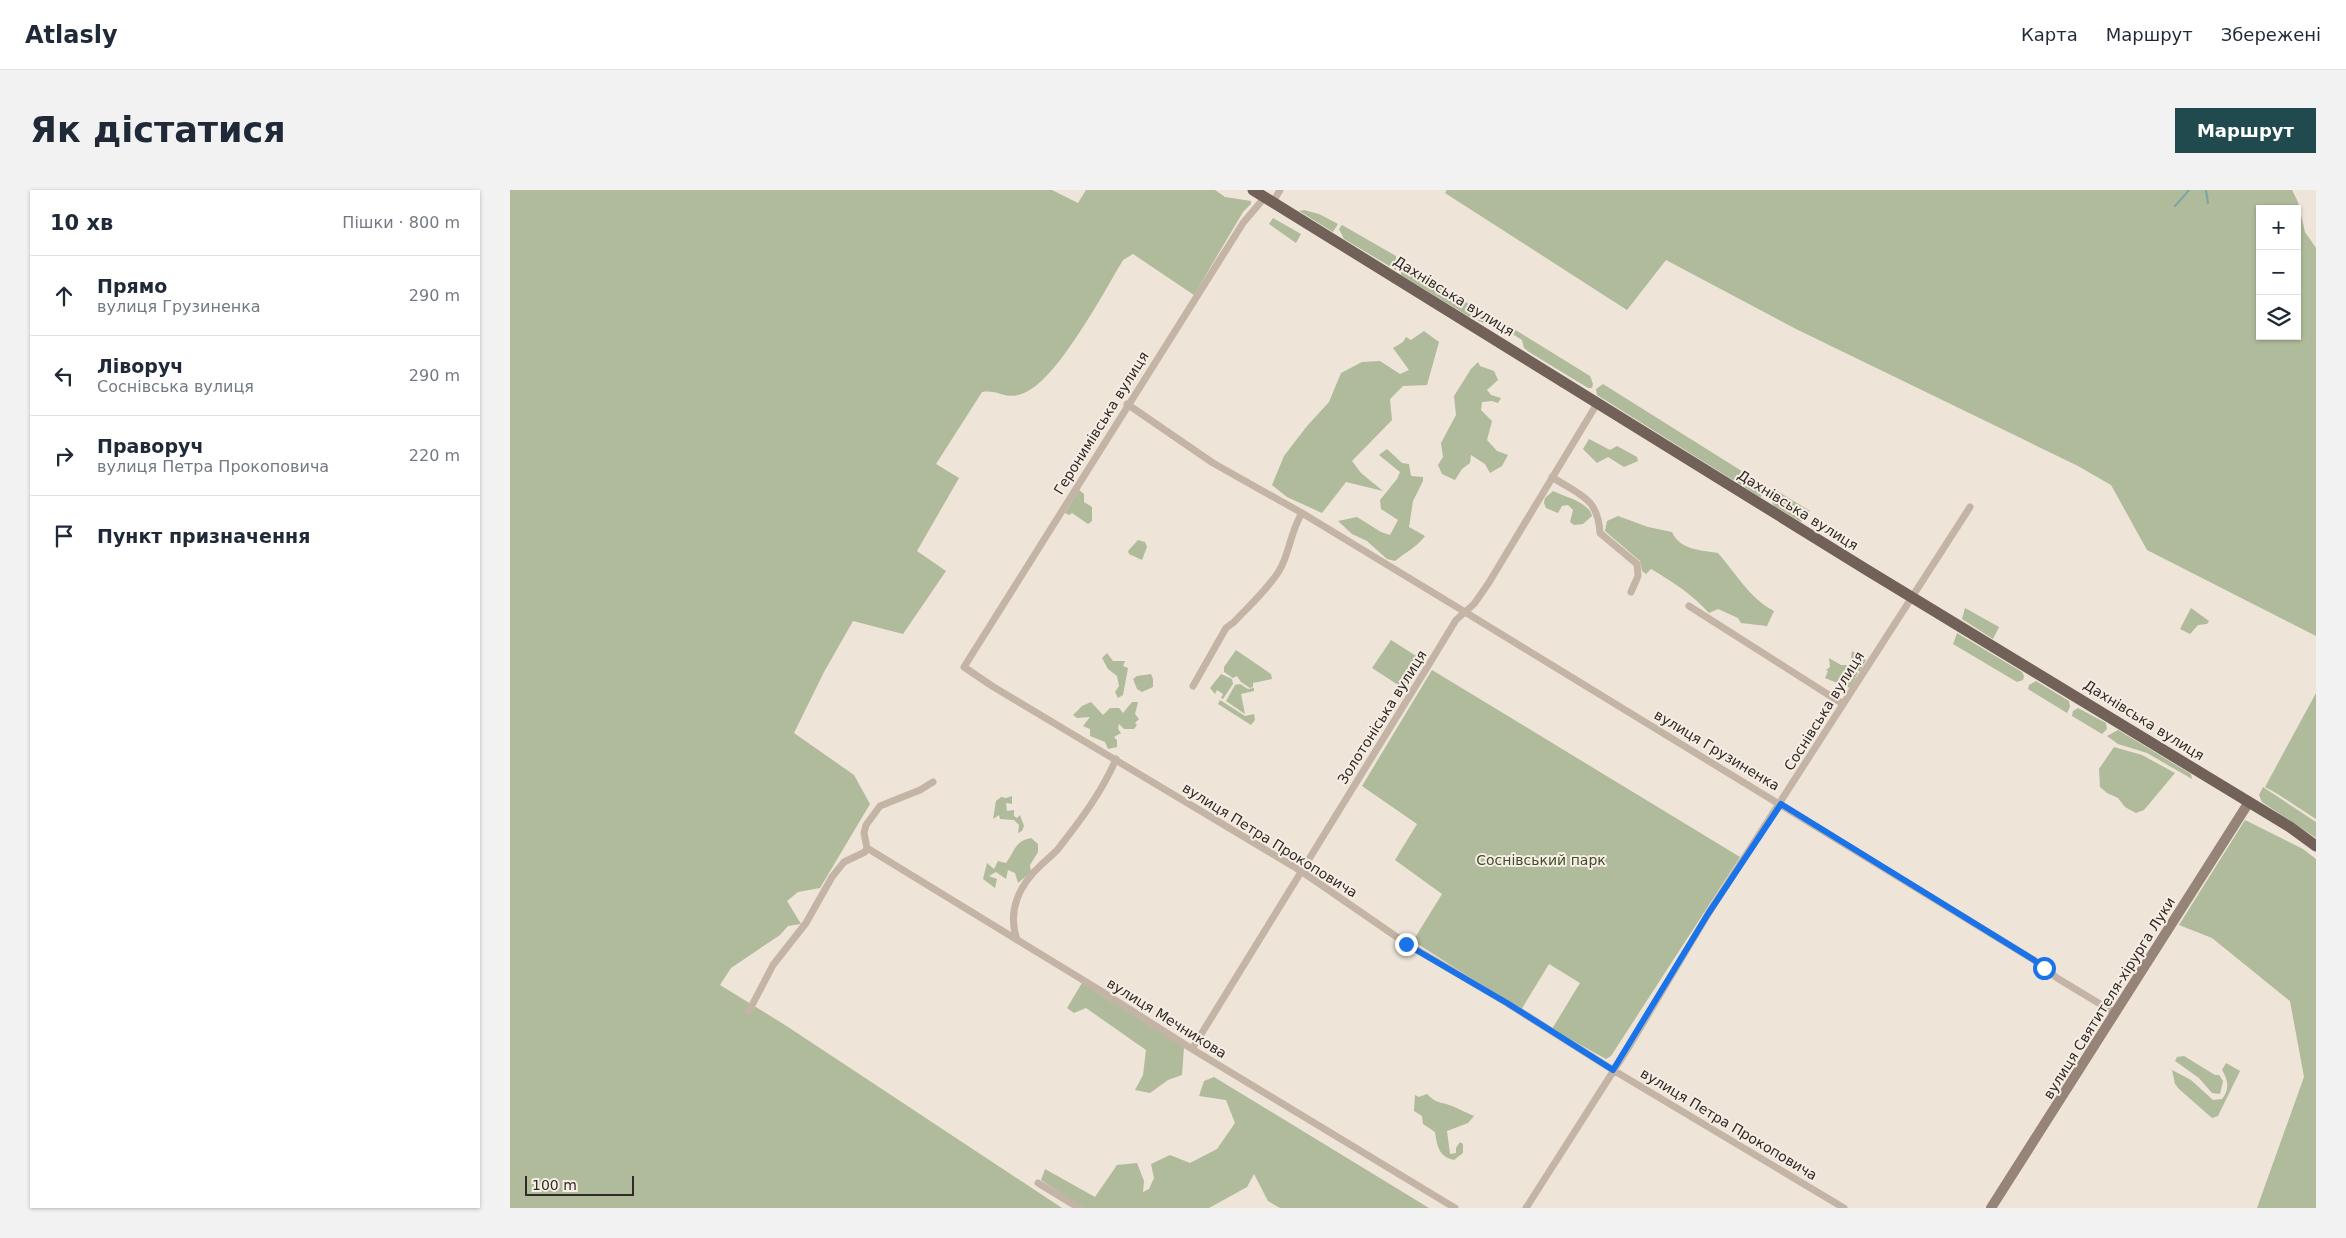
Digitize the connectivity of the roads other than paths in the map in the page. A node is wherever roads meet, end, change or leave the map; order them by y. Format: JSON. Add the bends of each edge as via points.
{"nodes":[{"id":1,"x":1254,"y":190,"type":"edge"},
{"id":2,"x":1280,"y":190,"type":"edge"},
{"id":3,"x":1269,"y":200,"type":"junction"},
{"id":4,"x":1598,"y":402,"type":"junction"},
{"id":5,"x":1128,"y":404,"type":"junction"},
{"id":6,"x":1552,"y":477,"type":"junction"},
{"id":7,"x":1970,"y":507,"type":"dead end"},
{"id":8,"x":1302,"y":513,"type":"junction"},
{"id":9,"x":1631,"y":592,"type":"dead end"},
{"id":10,"x":1912,"y":598,"type":"junction"},
{"id":11,"x":1689,"y":606,"type":"dead end"},
{"id":12,"x":1465,"y":612,"type":"junction"},
{"id":13,"x":964,"y":667,"type":"joint"},
{"id":14,"x":1193,"y":686,"type":"dead end"},
{"id":15,"x":1843,"y":704,"type":"junction"},
{"id":16,"x":1116,"y":759,"type":"junction"},
{"id":17,"x":933,"y":782,"type":"dead end"},
{"id":18,"x":2249,"y":802,"type":"junction"},
{"id":19,"x":1781,"y":804,"type":"junction"},
{"id":20,"x":2316,"y":846,"type":"edge"},
{"id":21,"x":867,"y":848,"type":"junction"},
{"id":22,"x":1301,"y":871,"type":"junction"},
{"id":23,"x":1017,"y":940,"type":"junction"},
{"id":24,"x":750,"y":1011,"type":"dead end"},
{"id":25,"x":2115,"y":1013,"type":"junction"},
{"id":26,"x":1192,"y":1049,"type":"junction"},
{"id":27,"x":1613,"y":1070,"type":"junction"},
{"id":28,"x":1038,"y":1183,"type":"dead end"},
{"id":29,"x":1079,"y":1208,"type":"edge"},
{"id":30,"x":1455,"y":1208,"type":"edge"},
{"id":31,"x":1526,"y":1208,"type":"edge"},
{"id":32,"x":1844,"y":1208,"type":"edge"},
{"id":33,"x":1991,"y":1208,"type":"edge"}],
"edges":[{"from":1,"to":3,"type":"main road","name":"Дахнівська вулиця"},
{"from":2,"to":3,"type":"street","name":"Геронимівська вулиця"},
{"from":3,"to":4,"type":"main road","name":"Дахнівська вулиця"},
{"from":3,"to":5,"type":"street","name":"Геронимівська вулиця","via":[[1243,223]]},
{"from":4,"to":6,"type":"street","name":"Золотоніська вулиця"},
{"from":4,"to":10,"type":"main road","name":"Дахнівська вулиця"},
{"from":5,"to":8,"type":"street","name":"вулиця Грузиненка","via":[[1213,463]]},
{"from":5,"to":13,"type":"street","name":"Геронимівська вулиця"},
{"from":6,"to":9,"type":"street","via":[[1589,500],[1596,509],[1600,533],[1638,564],[1638,576]]},
{"from":6,"to":12,"type":"street","name":"Золотоніська вулиця","via":[[1488,584]]},
{"from":7,"to":10,"type":"street","name":"Соснівська вулиця"},
{"from":8,"to":12,"type":"street","name":"вулиця Грузиненка"},
{"from":8,"to":14,"type":"street","via":[[1293,527],[1278,572],[1226,628]]},
{"from":10,"to":15,"type":"street","name":"Соснівська вулиця"},
{"from":10,"to":18,"type":"main road","name":"Дахнівська вулиця"},
{"from":11,"to":15,"type":"street"},
{"from":12,"to":19,"type":"street","name":"вулиця Грузиненка"},
{"from":12,"to":22,"type":"street","name":"Золотоніська вулиця","via":[[1456,620]]},
{"from":13,"to":16,"type":"street","name":"вулиця Петра Прокоповича"},
{"from":15,"to":19,"type":"street","name":"Соснівська вулиця"},
{"from":16,"to":22,"type":"street","name":"вулиця Петра Прокоповича"},
{"from":16,"to":23,"type":"street","via":[[1103,788],[1019,894],[1013,913]]},
{"from":17,"to":21,"type":"street","via":[[880,806],[866,825],[864,840]]},
{"from":18,"to":20,"type":"main road","name":"Дахнівська вулиця"},
{"from":18,"to":25,"type":"street","name":"вулиця Святителя-хірурга Луки"},
{"from":19,"to":25,"type":"street","name":"вулиця Грузиненка"},
{"from":19,"to":27,"type":"street","name":"Соснівська вулиця","via":[[1708,914]]},
{"from":21,"to":23,"type":"street","name":"вулиця Мечникова"},
{"from":21,"to":24,"type":"street","via":[[844,862],[832,877],[806,923],[773,965]]},
{"from":22,"to":26,"type":"street","name":"Золотоніська вулиця"},
{"from":22,"to":27,"type":"street","name":"вулиця Петра Прокоповича","via":[[1406,944]]},
{"from":23,"to":26,"type":"street","name":"вулиця Мечникова"},
{"from":25,"to":33,"type":"street","name":"вулиця Святителя-хірурга Луки"},
{"from":26,"to":30,"type":"street","name":"вулиця Мечникова"},
{"from":27,"to":31,"type":"street","name":"Соснівська вулиця"},
{"from":27,"to":32,"type":"street","name":"вулиця Петра Прокоповича"},
{"from":28,"to":29,"type":"street"}]}
